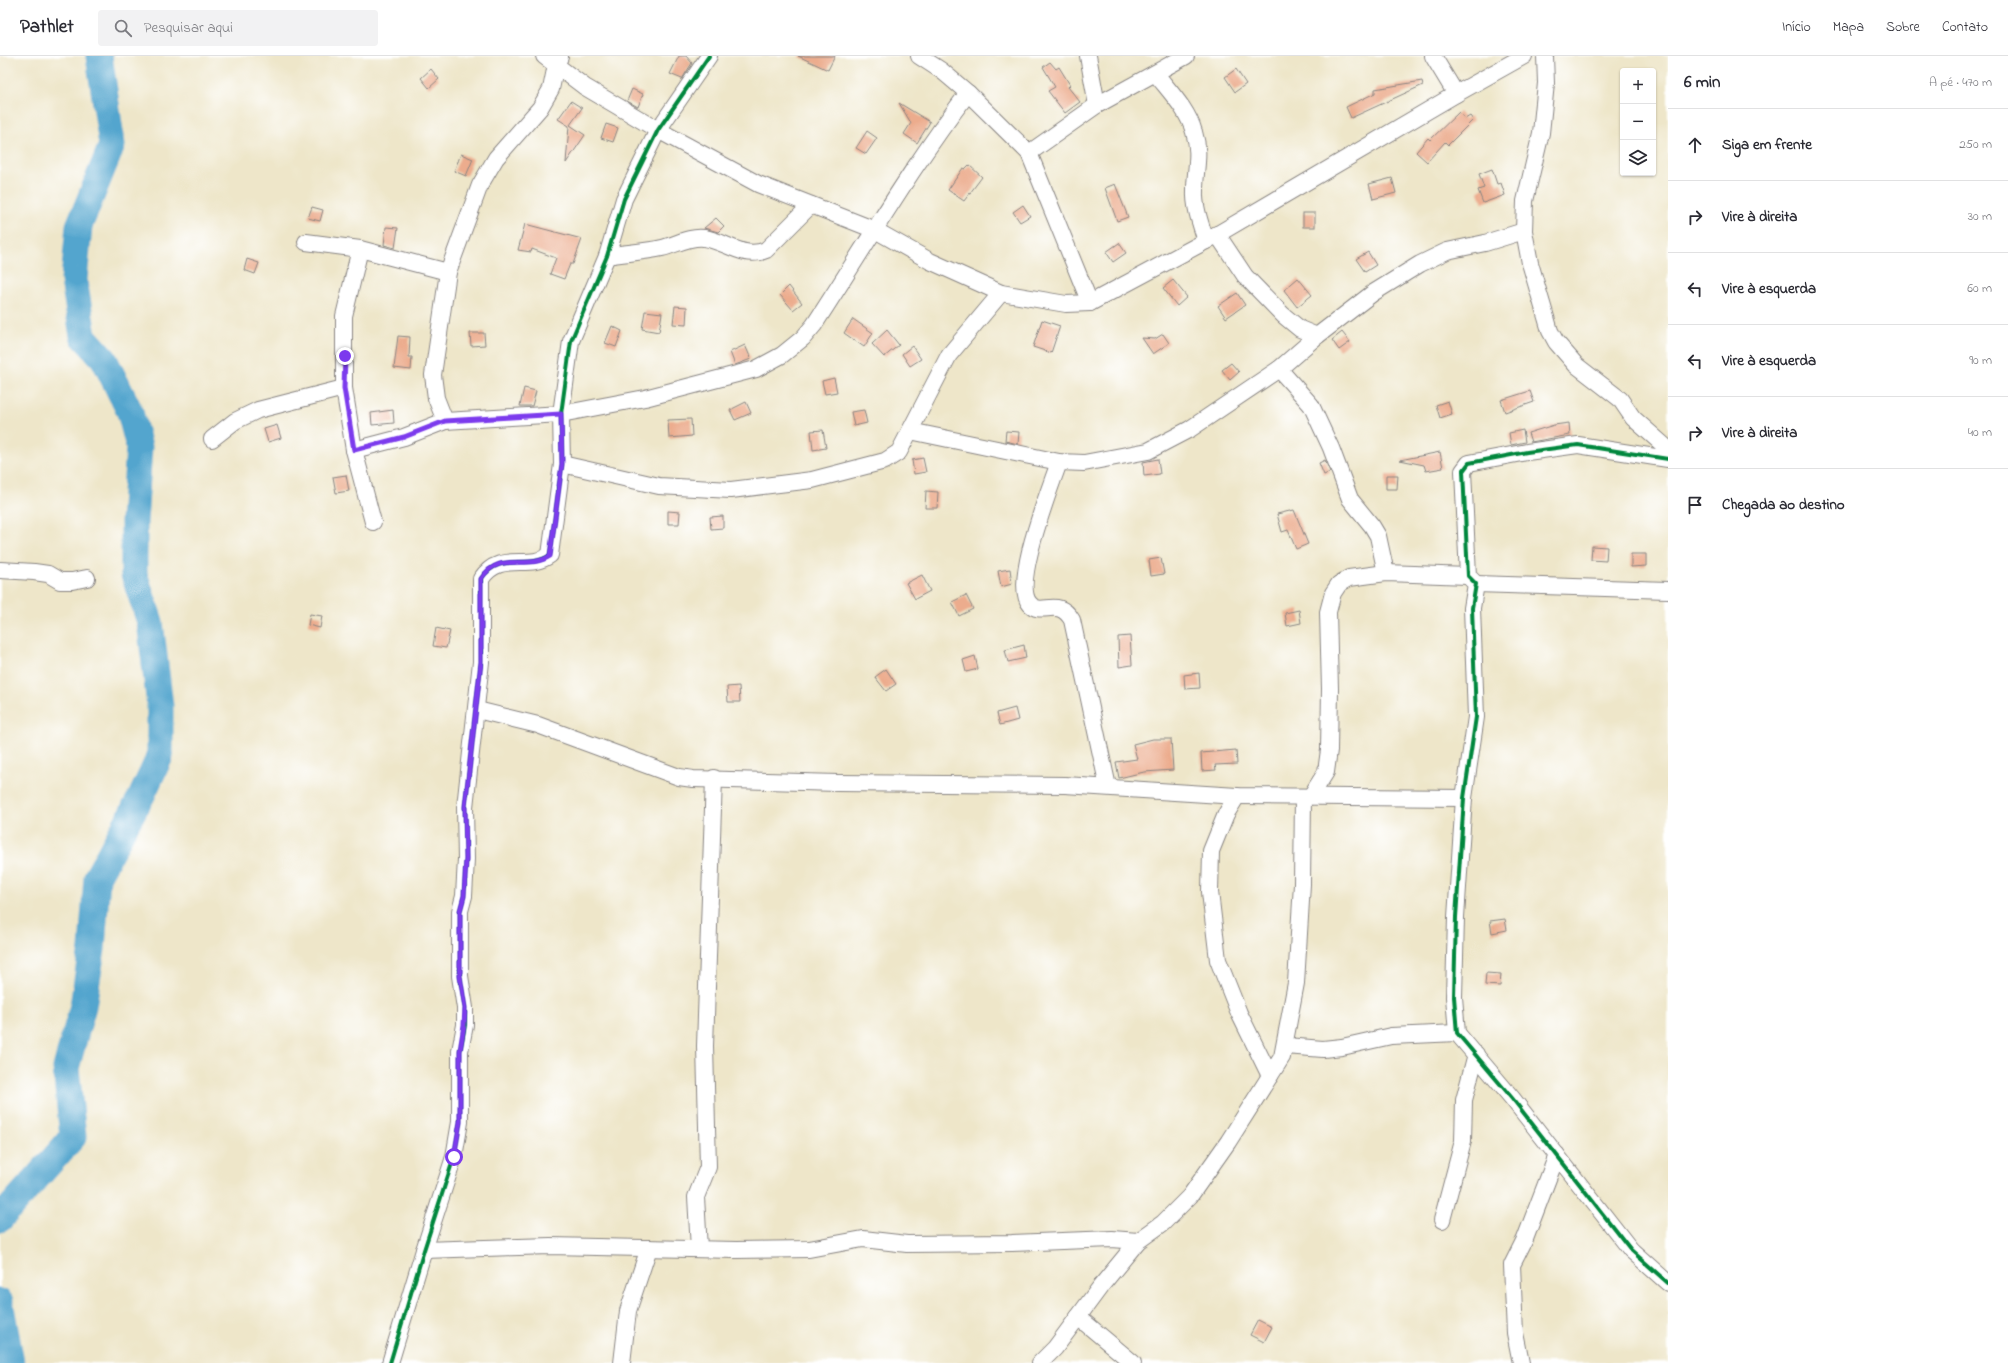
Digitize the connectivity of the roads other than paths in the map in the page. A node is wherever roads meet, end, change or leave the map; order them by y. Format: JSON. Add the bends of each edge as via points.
{"nodes":[{"id":1,"x":709,"y":56,"type":"edge"},
{"id":2,"x":919,"y":56,"type":"edge"},
{"id":3,"x":1088,"y":56,"type":"edge"},
{"id":4,"x":1186,"y":56,"type":"edge"},
{"id":5,"x":1433,"y":56,"type":"edge"},
{"id":6,"x":1524,"y":56,"type":"edge"},
{"id":7,"x":1545,"y":56,"type":"edge"},
{"id":8,"x":554,"y":59,"type":"edge"},
{"id":9,"x":1156,"y":74,"type":"junction"},
{"id":10,"x":968,"y":93,"type":"junction"},
{"id":11,"x":1456,"y":94,"type":"junction"},
{"id":12,"x":1097,"y":105,"type":"junction"},
{"id":13,"x":658,"y":130,"type":"junction"},
{"id":14,"x":1029,"y":153,"type":"junction"},
{"id":15,"x":811,"y":205,"type":"junction"},
{"id":16,"x":875,"y":230,"type":"junction"},
{"id":17,"x":1524,"y":231,"type":"junction"},
{"id":18,"x":1212,"y":238,"type":"junction"},
{"id":19,"x":306,"y":242,"type":"dead end"},
{"id":20,"x":360,"y":249,"type":"junction"},
{"id":21,"x":607,"y":256,"type":"junction"},
{"id":22,"x":448,"y":272,"type":"junction"},
{"id":23,"x":1001,"y":293,"type":"junction"},
{"id":24,"x":1090,"y":303,"type":"junction"},
{"id":25,"x":1317,"y":336,"type":"junction"},
{"id":26,"x":1279,"y":369,"type":"junction"},
{"id":27,"x":344,"y":388,"type":"junction"},
{"id":28,"x":561,"y":414,"type":"junction"},
{"id":29,"x":445,"y":421,"type":"junction"},
{"id":30,"x":910,"y":431,"type":"junction"},
{"id":31,"x":212,"y":439,"type":"dead end"},
{"id":32,"x":1668,"y":449,"type":"edge"},
{"id":33,"x":354,"y":450,"type":"junction"},
{"id":34,"x":1668,"y":459,"type":"edge"},
{"id":35,"x":1059,"y":462,"type":"junction"},
{"id":36,"x":562,"y":464,"type":"junction"},
{"id":37,"x":373,"y":522,"type":"dead end"},
{"id":38,"x":0,"y":570,"type":"edge"},
{"id":39,"x":1386,"y":573,"type":"junction"},
{"id":40,"x":87,"y":578,"type":"dead end"},
{"id":41,"x":1472,"y":580,"type":"junction"},
{"id":42,"x":1668,"y":590,"type":"edge"},
{"id":43,"x":477,"y":710,"type":"junction"},
{"id":44,"x":714,"y":778,"type":"junction"},
{"id":45,"x":1108,"y":787,"type":"junction"},
{"id":46,"x":1237,"y":796,"type":"junction"},
{"id":47,"x":1307,"y":796,"type":"junction"},
{"id":48,"x":1464,"y":798,"type":"junction"},
{"id":49,"x":1457,"y":1034,"type":"junction"},
{"id":50,"x":1286,"y":1046,"type":"junction"},
{"id":51,"x":1476,"y":1054,"type":"junction"},
{"id":52,"x":1270,"y":1076,"type":"junction"},
{"id":53,"x":1557,"y":1155,"type":"junction"},
{"id":54,"x":1442,"y":1220,"type":"dead end"},
{"id":55,"x":1138,"y":1241,"type":"junction"},
{"id":56,"x":649,"y":1248,"type":"junction"},
{"id":57,"x":698,"y":1249,"type":"junction"},
{"id":58,"x":424,"y":1250,"type":"junction"},
{"id":59,"x":1668,"y":1283,"type":"edge"},
{"id":60,"x":1078,"y":1316,"type":"junction"},
{"id":61,"x":390,"y":1363,"type":"edge"},
{"id":62,"x":622,"y":1363,"type":"edge"},
{"id":63,"x":1040,"y":1363,"type":"edge"},
{"id":64,"x":1133,"y":1363,"type":"edge"},
{"id":65,"x":1521,"y":1363,"type":"edge"}],
"edges":[{"from":1,"to":13,"type":"street"},
{"from":2,"to":10,"type":"street"},
{"from":3,"to":12,"type":"street"},
{"from":4,"to":9,"type":"street"},
{"from":5,"to":11,"type":"street"},
{"from":6,"to":11,"type":"street"},
{"from":7,"to":17,"type":"street","via":[[1546,83],[1541,133],[1525,201]]},
{"from":8,"to":13,"type":"street","via":[[585,87]]},
{"from":8,"to":22,"type":"street","via":[[551,89],[540,108],[496,158],[480,184]]},
{"from":9,"to":12,"type":"street"},
{"from":9,"to":18,"type":"street","via":[[1186,112],[1194,131],[1197,146],[1195,191],[1198,212]]},
{"from":10,"to":14,"type":"street"},
{"from":10,"to":16,"type":"street","via":[[936,134]]},
{"from":11,"to":18,"type":"street"},
{"from":12,"to":14,"type":"street"},
{"from":13,"to":15,"type":"street","via":[[758,184]]},
{"from":13,"to":21,"type":"street","via":[[624,199]]},
{"from":14,"to":24,"type":"street"},
{"from":15,"to":16,"type":"street"},
{"from":15,"to":21,"type":"street","via":[[766,250],[757,253],[748,254],[703,238],[663,248]]},
{"from":16,"to":23,"type":"street","via":[[930,261]]},
{"from":16,"to":28,"type":"street","via":[[814,325],[782,355],[748,371],[645,398]]},
{"from":17,"to":25,"type":"street","via":[[1447,251],[1420,264],[1373,293]]},
{"from":17,"to":32,"type":"street","via":[[1530,263],[1550,331],[1556,342],[1581,369],[1624,403],[1633,418]]},
{"from":18,"to":24,"type":"street"},
{"from":18,"to":25,"type":"street","via":[[1245,276],[1300,329]]},
{"from":19,"to":20,"type":"street"},
{"from":20,"to":22,"type":"street"},
{"from":20,"to":27,"type":"street","via":[[344,316]]},
{"from":21,"to":28,"type":"street","via":[[571,341]]},
{"from":22,"to":29,"type":"street","via":[[433,375],[436,398]]},
{"from":23,"to":24,"type":"street","via":[[1066,304]]},
{"from":23,"to":30,"type":"street","via":[[949,355]]},
{"from":25,"to":26,"type":"street"},
{"from":26,"to":35,"type":"street","via":[[1190,429],[1148,450],[1084,463]]},
{"from":26,"to":39,"type":"street","via":[[1311,405],[1350,499],[1378,536]]},
{"from":27,"to":31,"type":"street","via":[[258,410],[235,422]]},
{"from":27,"to":33,"type":"street"},
{"from":28,"to":29,"type":"street"},
{"from":28,"to":36,"type":"street"},
{"from":29,"to":33,"type":"street","via":[[404,437]]},
{"from":30,"to":35,"type":"street"},
{"from":30,"to":36,"type":"street","via":[[899,452],[885,461],[812,480],[731,490],[659,486]]},
{"from":33,"to":37,"type":"street"},
{"from":34,"to":41,"type":"street","via":[[1578,445],[1469,463],[1462,471]]},
{"from":35,"to":45,"type":"street","via":[[1031,540],[1026,596],[1030,604],[1036,608],[1060,608],[1067,611],[1072,620]]},
{"from":36,"to":43,"type":"street","via":[[550,556],[540,560],[498,563],[486,570],[481,579],[481,662]]},
{"from":38,"to":40,"type":"street","via":[[48,574],[60,581]]},
{"from":39,"to":41,"type":"street"},
{"from":39,"to":47,"type":"street","via":[[1349,578],[1339,584],[1334,593],[1328,612],[1329,750],[1326,772]]},
{"from":41,"to":42,"type":"street"},
{"from":41,"to":48,"type":"street","via":[[1476,717]]},
{"from":43,"to":44,"type":"street","via":[[538,725],[679,777]]},
{"from":43,"to":58,"type":"street","via":[[465,807],[466,859],[464,896],[460,911],[460,976],[465,1008],[460,1051],[460,1122],[454,1157]]},
{"from":44,"to":45,"type":"street","via":[[838,783]]},
{"from":44,"to":57,"type":"street","via":[[705,1046],[708,1167],[696,1197]]},
{"from":45,"to":46,"type":"street"},
{"from":46,"to":47,"type":"street"},
{"from":46,"to":52,"type":"street","via":[[1210,851],[1210,892],[1218,960],[1239,1013]]},
{"from":47,"to":48,"type":"street"},
{"from":47,"to":50,"type":"street","via":[[1296,983]]},
{"from":48,"to":49,"type":"street","via":[[1454,990]]},
{"from":49,"to":50,"type":"street","via":[[1391,1036],[1323,1049]]},
{"from":49,"to":51,"type":"street"},
{"from":50,"to":52,"type":"street"},
{"from":51,"to":53,"type":"street"},
{"from":51,"to":54,"type":"street","via":[[1464,1100],[1463,1141]]},
{"from":52,"to":55,"type":"street","via":[[1190,1196],[1162,1223]]},
{"from":53,"to":59,"type":"street","via":[[1631,1250]]},
{"from":53,"to":65,"type":"street","via":[[1525,1239],[1512,1265],[1515,1333]]},
{"from":55,"to":57,"type":"street","via":[[1112,1239],[907,1244],[863,1239],[809,1249]]},
{"from":55,"to":60,"type":"street"},
{"from":56,"to":57,"type":"street"},
{"from":56,"to":58,"type":"street","via":[[550,1246]]},
{"from":56,"to":62,"type":"street","via":[[628,1311]]},
{"from":58,"to":61,"type":"street"},
{"from":60,"to":63,"type":"street","via":[[1055,1348]]},
{"from":60,"to":64,"type":"street"}]}
